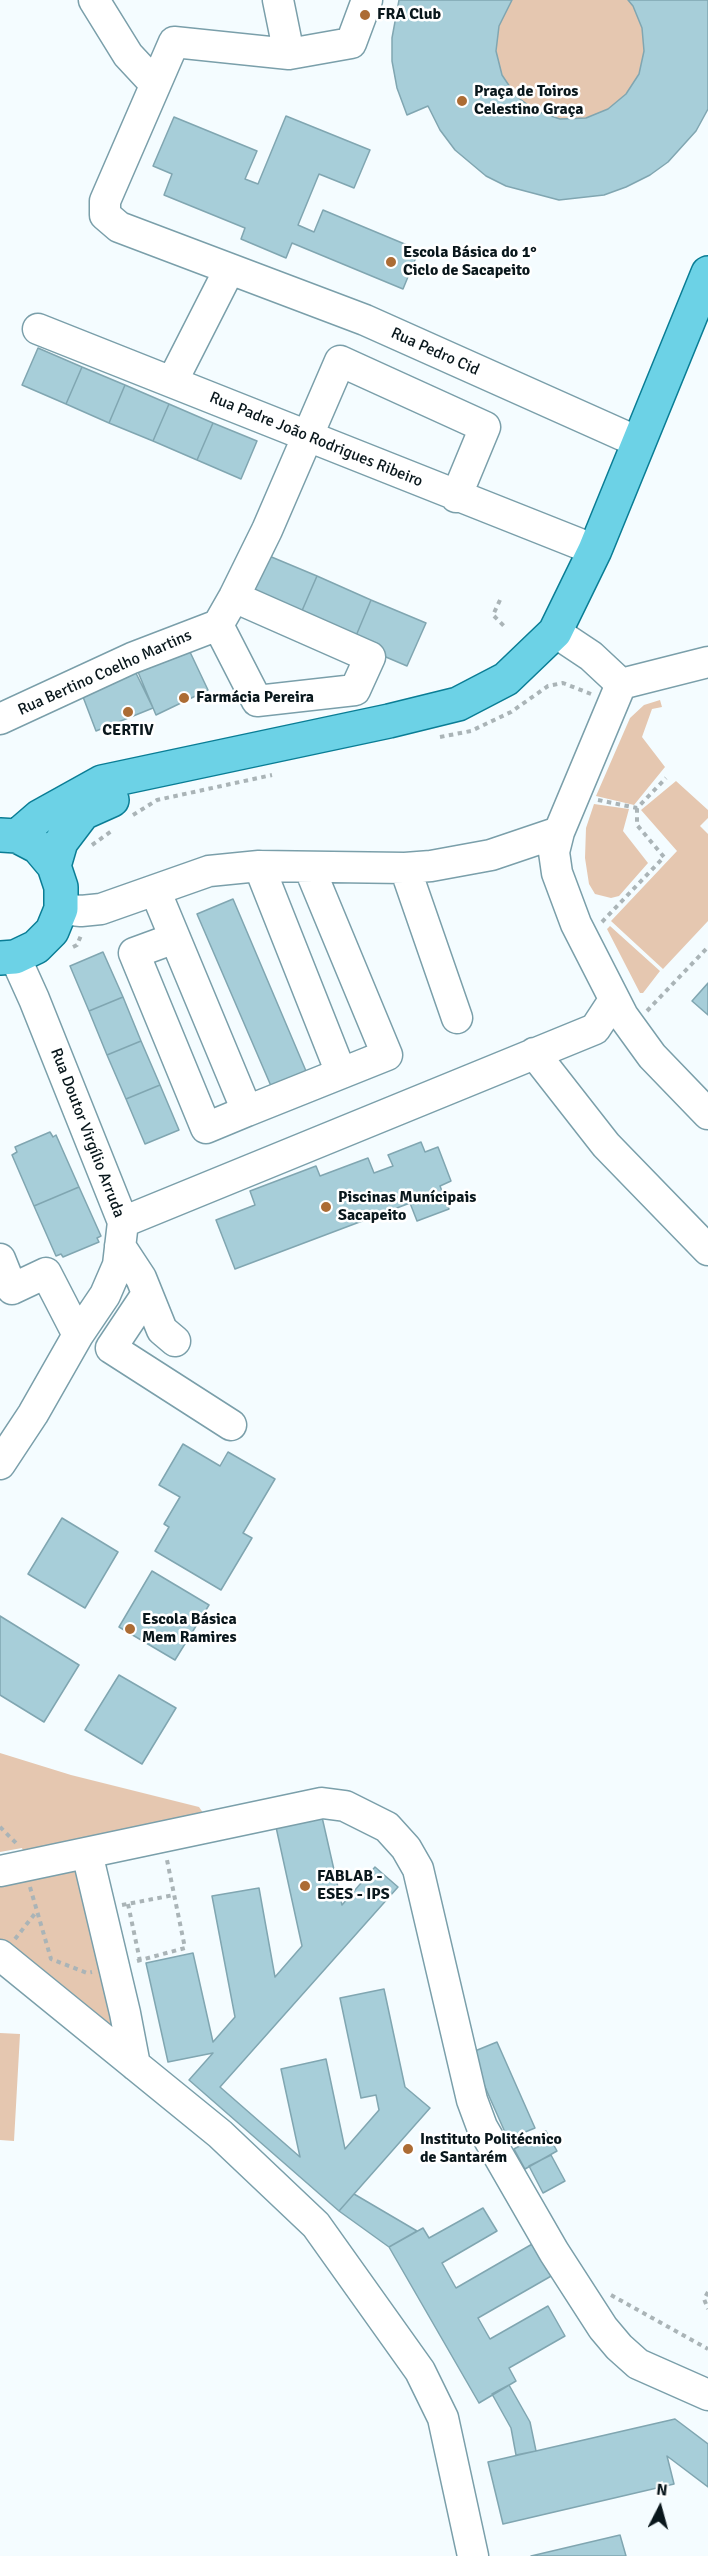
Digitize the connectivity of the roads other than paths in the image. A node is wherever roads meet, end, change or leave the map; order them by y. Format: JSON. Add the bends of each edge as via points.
{"nodes":[{"id":1,"x":94,"y":0,"type":"edge"},
{"id":2,"x":278,"y":0,"type":"edge"},
{"id":3,"x":367,"y":0,"type":"edge"},
{"id":4,"x":289,"y":54,"type":"junction"},
{"id":5,"x":155,"y":84,"type":"junction"},
{"id":6,"x":229,"y":270,"type":"junction"},
{"id":7,"x":708,"y":273,"type":"edge"},
{"id":8,"x":38,"y":329,"type":"dead end"},
{"id":9,"x":172,"y":382,"type":"junction"},
{"id":10,"x":306,"y":436,"type":"junction"},
{"id":11,"x":638,"y":442,"type":"junction"},
{"id":12,"x":456,"y":497,"type":"junction"},
{"id":13,"x":595,"y":550,"type":"junction"},
{"id":14,"x":234,"y":597,"type":"junction"},
{"id":15,"x":218,"y":625,"type":"junction"},
{"id":16,"x":555,"y":632,"type":"junction"},
{"id":17,"x":708,"y":662,"type":"edge"},
{"id":18,"x":617,"y":695,"type":"junction"},
{"id":19,"x":0,"y":719,"type":"edge"},
{"id":20,"x":166,"y":770,"type":"junction"},
{"id":21,"x":559,"y":831,"type":"junction"},
{"id":22,"x":8,"y":836,"type":"edge"},
{"id":23,"x":54,"y":866,"type":"junction"},
{"id":24,"x":259,"y":866,"type":"junction"},
{"id":25,"x":309,"y":867,"type":"junction"},
{"id":26,"x":405,"y":868,"type":"junction"},
{"id":27,"x":155,"y":890,"type":"junction"},
{"id":28,"x":61,"y":909,"type":"junction"},
{"id":29,"x":175,"y":938,"type":"junction"},
{"id":30,"x":8,"y":957,"type":"edge"},
{"id":31,"x":614,"y":1000,"type":"junction"},
{"id":32,"x":456,"y":1018,"type":"dead end"},
{"id":33,"x":534,"y":1053,"type":"junction"},
{"id":34,"x":341,"y":1073,"type":"junction"},
{"id":35,"x":247,"y":1111,"type":"junction"},
{"id":36,"x":708,"y":1114,"type":"edge"},
{"id":37,"x":121,"y":1234,"type":"junction"},
{"id":38,"x":708,"y":1250,"type":"edge"},
{"id":39,"x":0,"y":1259,"type":"edge"},
{"id":40,"x":147,"y":1294,"type":"junction"},
{"id":41,"x":78,"y":1335,"type":"junction"},
{"id":42,"x":175,"y":1341,"type":"dead end"},
{"id":43,"x":231,"y":1425,"type":"dead end"},
{"id":44,"x":0,"y":1464,"type":"edge"},
{"id":45,"x":87,"y":1853,"type":"junction"},
{"id":46,"x":12,"y":1869,"type":"edge"},
{"id":47,"x":1,"y":1956,"type":"edge"},
{"id":48,"x":135,"y":2065,"type":"junction"},
{"id":49,"x":708,"y":2395,"type":"edge"},
{"id":50,"x":473,"y":2556,"type":"edge"}],
"edges":[{"from":1,"to":5,"type":"street","via":[[128,56]]},
{"from":2,"to":4,"type":"street"},
{"from":3,"to":4,"type":"street","via":[[351,43]]},
{"from":4,"to":5,"type":"street","name":"Rua Pedro Cid","via":[[174,42]]},
{"from":5,"to":6,"type":"street","name":"Rua Pedro Cid","via":[[105,201],[105,215],[119,227]]},
{"from":6,"to":9,"type":"street"},
{"from":6,"to":11,"type":"street","name":"Rua Pedro Cid","via":[[365,320]]},
{"from":7,"to":11,"type":"main road"},
{"from":8,"to":9,"type":"street","name":"Rua Padre João Rodrigues Ribeiro"},
{"from":9,"to":10,"type":"street","name":"Rua Padre João Rodrigues Ribeiro"},
{"from":10,"to":12,"type":"street","name":"Rua Padre João Rodrigues Ribeiro"},
{"from":10,"to":12,"type":"street","via":[[340,362],[485,427]]},
{"from":10,"to":14,"type":"street"},
{"from":11,"to":13,"type":"main road"},
{"from":12,"to":13,"type":"street","name":"Rua Padre João Rodrigues Ribeiro"},
{"from":13,"to":16,"type":"main road"},
{"from":14,"to":15,"type":"street"},
{"from":14,"to":15,"type":"street","via":[[370,657],[355,690],[257,701]]},
{"from":15,"to":19,"type":"street","name":"Rua Bertino Coelho Martins","via":[[132,658]]},
{"from":16,"to":18,"type":"street","via":[[591,656]]},
{"from":16,"to":20,"type":"main road","via":[[507,679],[458,704]]},
{"from":17,"to":18,"type":"street"},
{"from":18,"to":21,"type":"street"},
{"from":20,"to":22,"type":"main road","via":[[102,782]]},
{"from":20,"to":23,"type":"main road","via":[[83,813],[61,842]]},
{"from":21,"to":26,"type":"street","via":[[491,855]]},
{"from":21,"to":31,"type":"street","via":[[554,852],[557,873],[576,924]]},
{"from":22,"to":23,"type":"main road","via":[[38,847]]},
{"from":23,"to":28,"type":"main road","via":[[62,887]]},
{"from":24,"to":25,"type":"street"},
{"from":24,"to":27,"type":"street","via":[[209,871]]},
{"from":24,"to":34,"type":"street"},
{"from":25,"to":26,"type":"street"},
{"from":25,"to":34,"type":"street","via":[[387,1055]]},
{"from":26,"to":32,"type":"street"},
{"from":27,"to":28,"type":"street","via":[[101,909]]},
{"from":27,"to":29,"type":"street"},
{"from":28,"to":30,"type":"main road","via":[[52,931],[36,947]]},
{"from":29,"to":35,"type":"street"},
{"from":29,"to":35,"type":"street","via":[[134,953],[206,1128]]},
{"from":30,"to":37,"type":"street","name":"Rua Doutor Virgílio Arruda","via":[[34,999]]},
{"from":31,"to":33,"type":"street","via":[[595,1029]]},
{"from":31,"to":36,"type":"street","via":[[652,1056]]},
{"from":33,"to":37,"type":"street"},
{"from":33,"to":38,"type":"street","via":[[606,1144]]},
{"from":34,"to":35,"type":"street"},
{"from":37,"to":40,"type":"street","name":"Rua Doutor Virgílio Arruda"},
{"from":37,"to":41,"type":"street","via":[[118,1265],[105,1295]]},
{"from":39,"to":41,"type":"street","via":[[12,1289],[46,1273]]},
{"from":40,"to":42,"type":"street","name":"Rua Doutor Virgílio Arruda","via":[[162,1330]]},
{"from":40,"to":43,"type":"street","via":[[111,1348]]},
{"from":41,"to":44,"type":"street"},
{"from":45,"to":46,"type":"street"},
{"from":45,"to":48,"type":"street","via":[[127,1964]]},
{"from":45,"to":49,"type":"street","via":[[322,1803],[345,1806],[387,1827],[418,1869],[472,2100],[482,2127],[554,2252],[619,2347],[638,2364]]},
{"from":47,"to":48,"type":"street"},
{"from":48,"to":50,"type":"street","via":[[220,2134],[316,2225],[382,2315],[420,2371],[443,2418]]}]}
